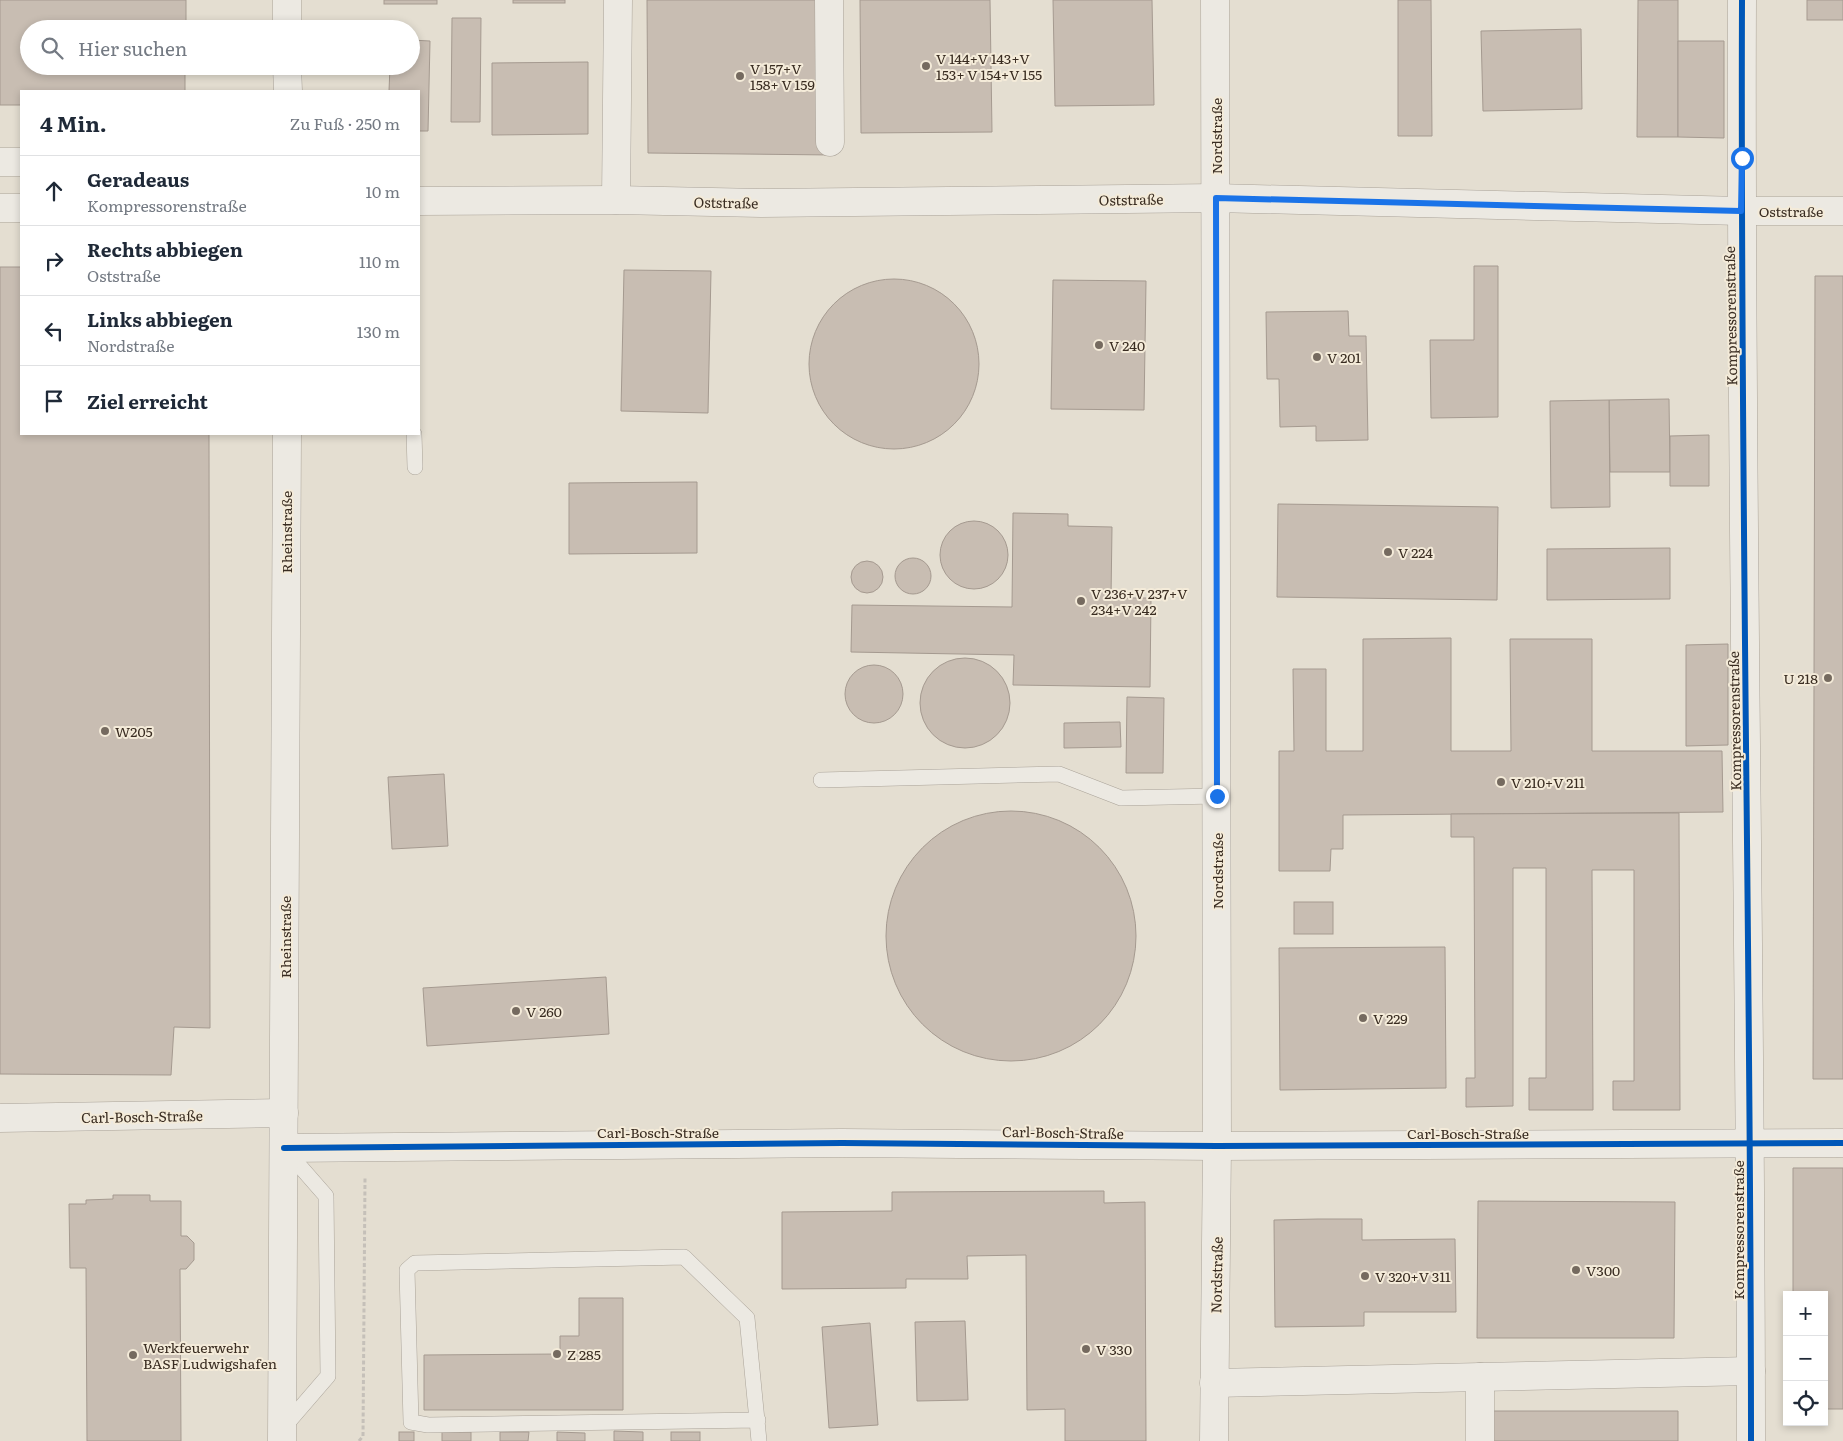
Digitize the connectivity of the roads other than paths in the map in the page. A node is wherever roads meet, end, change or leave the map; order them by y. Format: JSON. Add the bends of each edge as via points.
{"nodes":[{"id":1,"x":288,"y":0,"type":"edge"},
{"id":2,"x":618,"y":0,"type":"edge"},
{"id":3,"x":829,"y":0,"type":"edge"},
{"id":4,"x":1215,"y":0,"type":"edge"},
{"id":5,"x":1742,"y":0,"type":"edge"},
{"id":6,"x":288,"y":20,"type":"edge"},
{"id":7,"x":288,"y":75,"type":"edge"},
{"id":8,"x":288,"y":90,"type":"edge"},
{"id":9,"x":830,"y":142,"type":"dead end"},
{"id":10,"x":0,"y":162,"type":"edge"},
{"id":11,"x":20,"y":162,"type":"edge"},
{"id":12,"x":1216,"y":198,"type":"junction"},
{"id":13,"x":616,"y":200,"type":"junction"},
{"id":14,"x":420,"y":201,"type":"edge"},
{"id":15,"x":0,"y":208,"type":"edge"},
{"id":16,"x":20,"y":208,"type":"edge"},
{"id":17,"x":1741,"y":211,"type":"junction"},
{"id":18,"x":1843,"y":211,"type":"edge"},
{"id":19,"x":287,"y":435,"type":"edge"},
{"id":20,"x":414,"y":435,"type":"edge"},
{"id":21,"x":416,"y":467,"type":"dead end"},
{"id":22,"x":821,"y":780,"type":"dead end"},
{"id":23,"x":1217,"y":796,"type":"junction"},
{"id":24,"x":284,"y":1113,"type":"junction"},
{"id":25,"x":0,"y":1118,"type":"edge"},
{"id":26,"x":1843,"y":1143,"type":"edge"},
{"id":27,"x":1751,"y":1144,"type":"junction"},
{"id":28,"x":1217,"y":1146,"type":"junction"},
{"id":29,"x":284,"y":1148,"type":"junction"},
{"id":30,"x":1751,"y":1371,"type":"junction"},
{"id":31,"x":1480,"y":1377,"type":"junction"},
{"id":32,"x":1214,"y":1383,"type":"junction"},
{"id":33,"x":758,"y":1420,"type":"junction"},
{"id":34,"x":282,"y":1435,"type":"edge"},
{"id":35,"x":759,"y":1441,"type":"edge"},
{"id":36,"x":1214,"y":1441,"type":"edge"},
{"id":37,"x":1480,"y":1441,"type":"edge"},
{"id":38,"x":1750,"y":1441,"type":"edge"}],
"edges":[{"from":1,"to":6,"type":"street"},
{"from":2,"to":13,"type":"street"},
{"from":3,"to":9,"type":"street"},
{"from":4,"to":12,"type":"street","name":"Nordstraße"},
{"from":5,"to":17,"type":"street","name":"Kompressorenstraße"},
{"from":7,"to":8,"type":"street"},
{"from":10,"to":11,"type":"street"},
{"from":12,"to":13,"type":"street","name":"Oststraße","via":[[761,203]]},
{"from":12,"to":17,"type":"street","name":"Oststraße"},
{"from":12,"to":23,"type":"street","name":"Nordstraße"},
{"from":13,"to":14,"type":"street","name":"Oststraße"},
{"from":15,"to":16,"type":"street"},
{"from":17,"to":18,"type":"street","name":"Oststraße"},
{"from":17,"to":27,"type":"street","name":"Kompressorenstraße"},
{"from":19,"to":24,"type":"street","name":"Rheinstraße"},
{"from":20,"to":21,"type":"lane"},
{"from":22,"to":23,"type":"lane","via":[[1059,774],[1120,798]]},
{"from":23,"to":28,"type":"street","name":"Nordstraße"},
{"from":24,"to":25,"type":"street","name":"Carl-Bosch-Straße"},
{"from":24,"to":29,"type":"street","name":"Rheinstraße"},
{"from":26,"to":27,"type":"street","name":"Carl-Bosch-Straße"},
{"from":27,"to":28,"type":"street","name":"Carl-Bosch-Straße"},
{"from":27,"to":30,"type":"street","name":"Kompressorenstraße"},
{"from":28,"to":29,"type":"street","name":"Carl-Bosch-Straße","via":[[842,1143]]},
{"from":28,"to":32,"type":"street","name":"Nordstraße"},
{"from":29,"to":34,"type":"street","name":"Rheinstraße"},
{"from":29,"to":34,"type":"lane","via":[[326,1196],[328,1376]]},
{"from":30,"to":31,"type":"street"},
{"from":30,"to":38,"type":"street","name":"Kompressorenstraße"},
{"from":31,"to":32,"type":"street"},
{"from":31,"to":37,"type":"street"},
{"from":32,"to":36,"type":"street","name":"Nordstraße"},
{"from":33,"to":33,"type":"lane","via":[[747,1318],[684,1257],[415,1263],[406,1270],[410,1422],[428,1425]]},
{"from":33,"to":35,"type":"lane"}]}
